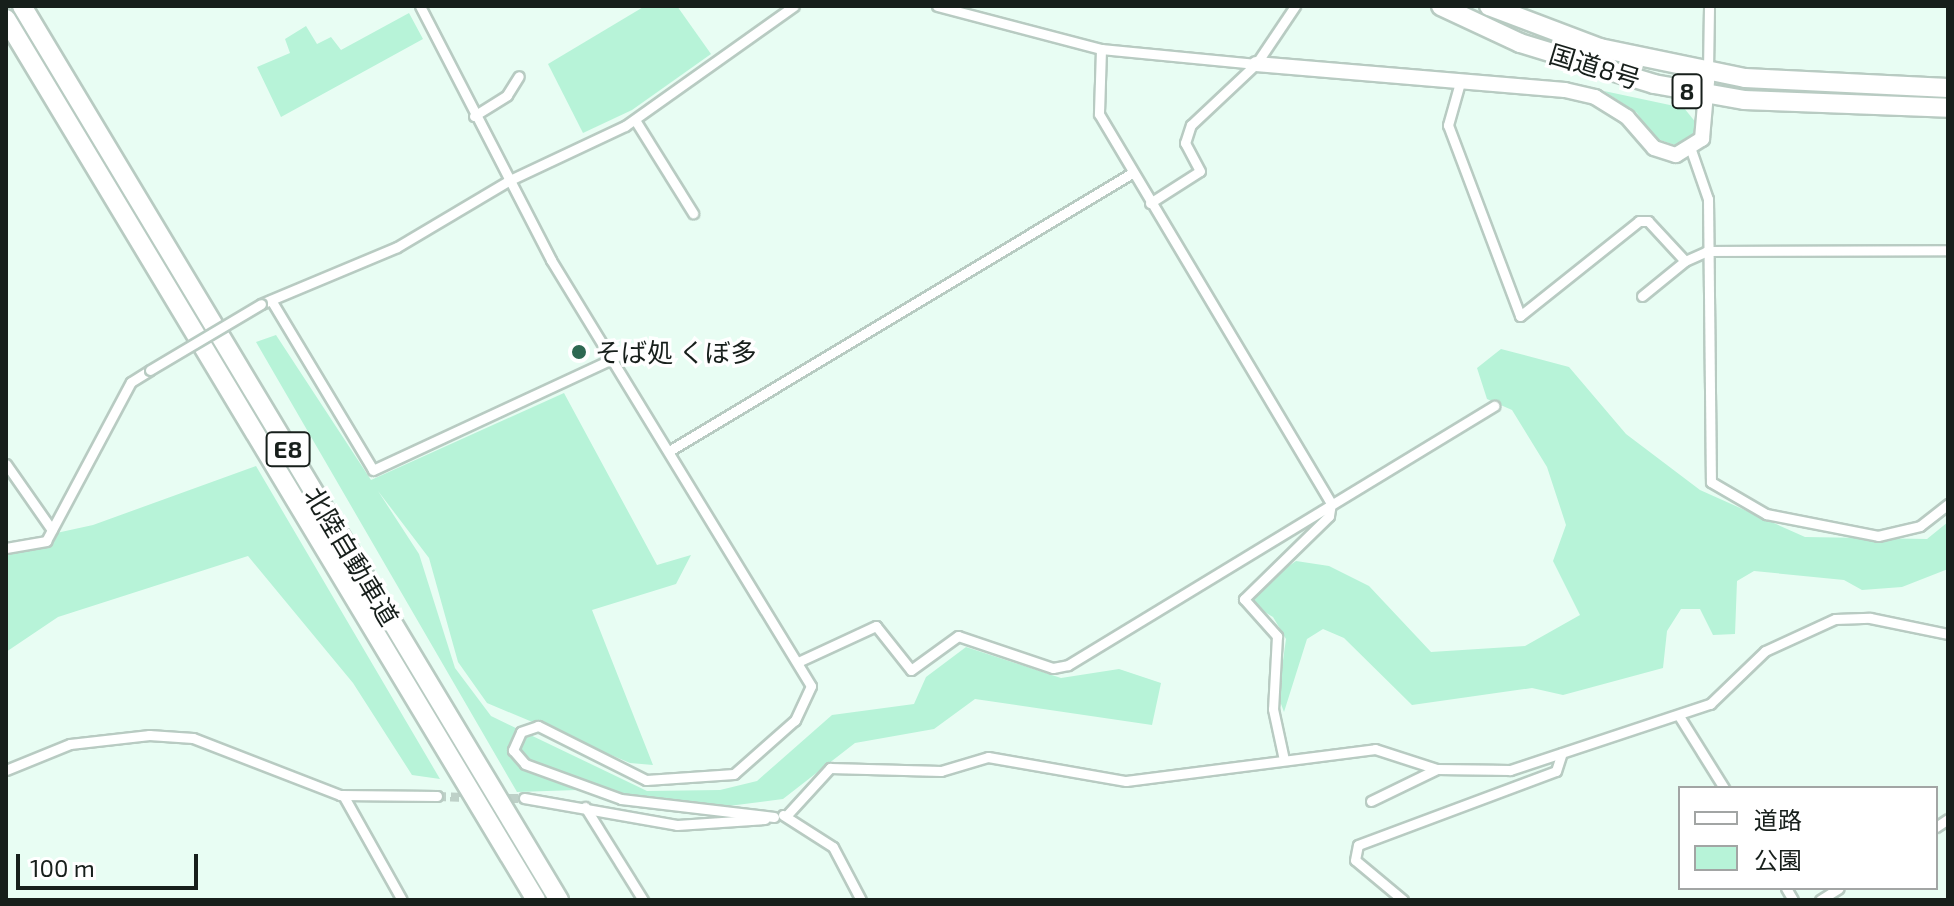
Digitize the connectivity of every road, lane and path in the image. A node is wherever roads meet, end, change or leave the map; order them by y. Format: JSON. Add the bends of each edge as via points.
{"nodes":[{"id":1,"x":22,"y":6,"type":"edge"},
{"id":2,"x":420,"y":6,"type":"edge"},
{"id":3,"x":794,"y":6,"type":"edge"},
{"id":4,"x":937,"y":6,"type":"edge"},
{"id":5,"x":1295,"y":6,"type":"edge"},
{"id":6,"x":1441,"y":6,"type":"edge"},
{"id":7,"x":1489,"y":6,"type":"edge"},
{"id":8,"x":1709,"y":6,"type":"edge"},
{"id":9,"x":6,"y":19,"type":"edge"},
{"id":10,"x":1101,"y":49,"type":"junction"},
{"id":11,"x":1256,"y":64,"type":"junction"},
{"id":12,"x":1708,"y":71,"type":"junction"},
{"id":13,"x":519,"y":76,"type":"dead end"},
{"id":14,"x":1461,"y":79,"type":"junction"},
{"id":15,"x":1948,"y":88,"type":"edge"},
{"id":16,"x":1709,"y":95,"type":"junction"},
{"id":17,"x":1948,"y":108,"type":"edge"},
{"id":18,"x":474,"y":116,"type":"junction"},
{"id":19,"x":635,"y":120,"type":"junction"},
{"id":20,"x":1691,"y":150,"type":"junction"},
{"id":21,"x":1132,"y":173,"type":"junction"},
{"id":22,"x":508,"y":181,"type":"junction"},
{"id":23,"x":1150,"y":203,"type":"junction"},
{"id":24,"x":693,"y":213,"type":"dead end"},
{"id":25,"x":1948,"y":250,"type":"edge"},
{"id":26,"x":1707,"y":251,"type":"junction"},
{"id":27,"x":1685,"y":261,"type":"junction"},
{"id":28,"x":1642,"y":296,"type":"dead end"},
{"id":29,"x":266,"y":302,"type":"junction"},
{"id":30,"x":616,"y":357,"type":"junction"},
{"id":31,"x":1494,"y":406,"type":"dead end"},
{"id":32,"x":669,"y":451,"type":"junction"},
{"id":33,"x":6,"y":464,"type":"edge"},
{"id":34,"x":1331,"y":503,"type":"junction"},
{"id":35,"x":1948,"y":504,"type":"edge"},
{"id":36,"x":52,"y":530,"type":"junction"},
{"id":37,"x":6,"y":548,"type":"edge"},
{"id":38,"x":1948,"y":634,"type":"edge"},
{"id":39,"x":798,"y":662,"type":"junction"},
{"id":40,"x":1679,"y":716,"type":"junction"},
{"id":41,"x":1562,"y":753,"type":"junction"},
{"id":42,"x":1284,"y":760,"type":"junction"},
{"id":43,"x":1437,"y":769,"type":"junction"},
{"id":44,"x":6,"y":770,"type":"edge"},
{"id":45,"x":1723,"y":786,"type":"edge"},
{"id":46,"x":343,"y":795,"type":"junction"},
{"id":47,"x":437,"y":796,"type":"tunnel mouth"},
{"id":48,"x":524,"y":798,"type":"tunnel mouth"},
{"id":49,"x":1371,"y":801,"type":"dead end"},
{"id":50,"x":585,"y":807,"type":"junction"},
{"id":51,"x":787,"y":815,"type":"junction"},
{"id":52,"x":774,"y":817,"type":"junction"},
{"id":53,"x":557,"y":896,"type":"edge"},
{"id":54,"x":402,"y":900,"type":"edge"},
{"id":55,"x":536,"y":900,"type":"edge"},
{"id":56,"x":643,"y":900,"type":"edge"},
{"id":57,"x":861,"y":900,"type":"edge"},
{"id":58,"x":1403,"y":900,"type":"edge"}],
"edges":[{"from":1,"to":53,"type":"highway","name":"北陸自動車道","number":"E8"},
{"from":2,"to":18,"type":"street"},
{"from":3,"to":19,"type":"street"},
{"from":4,"to":10,"type":"street"},
{"from":5,"to":11,"type":"street"},
{"from":6,"to":16,"type":"highway","name":"国道8号","number":"8","via":[[1599,69]]},
{"from":7,"to":12,"type":"highway","name":"国道8号","number":"8","via":[[1600,48]]},
{"from":8,"to":12,"type":"street"},
{"from":9,"to":55,"type":"highway","name":"北陸自動車道","number":"E8"},
{"from":10,"to":11,"type":"street"},
{"from":10,"to":21,"type":"street","via":[[1099,114]]},
{"from":11,"to":14,"type":"street"},
{"from":11,"to":23,"type":"street","via":[[1191,125],[1185,143],[1200,171]]},
{"from":12,"to":15,"type":"highway","name":"国道8号","number":"8","via":[[1773,83]]},
{"from":12,"to":16,"type":"street"},
{"from":13,"to":18,"type":"street","via":[[507,95]]},
{"from":14,"to":20,"type":"street","via":[[1595,97],[1627,117],[1654,148]]},
{"from":14,"to":27,"type":"street","via":[[1448,125],[1520,316],[1639,221],[1648,221]]},
{"from":16,"to":17,"type":"highway","name":"国道8号","number":"8"},
{"from":16,"to":20,"type":"street","via":[[1702,139]]},
{"from":18,"to":22,"type":"street"},
{"from":19,"to":22,"type":"street"},
{"from":19,"to":24,"type":"street"},
{"from":20,"to":26,"type":"street","via":[[1706,183]]},
{"from":21,"to":23,"type":"street"},
{"from":21,"to":32,"type":"street"},
{"from":22,"to":29,"type":"street","via":[[397,247]]},
{"from":22,"to":30,"type":"street"},
{"from":23,"to":34,"type":"street"},
{"from":25,"to":26,"type":"street"},
{"from":26,"to":27,"type":"street"},
{"from":26,"to":35,"type":"street","via":[[1711,482],[1766,514],[1878,536],[1920,526]]},
{"from":27,"to":28,"type":"street"},
{"from":29,"to":30,"type":"street","via":[[373,470]]},
{"from":29,"to":36,"type":"street","bridge":true,"via":[[131,382]]},
{"from":30,"to":32,"type":"street"},
{"from":31,"to":34,"type":"street"},
{"from":32,"to":39,"type":"street"},
{"from":33,"to":36,"type":"street"},
{"from":34,"to":39,"type":"street","via":[[1068,665],[1053,668],[958,636],[911,670],[876,626]]},
{"from":34,"to":42,"type":"street","via":[[1329,516],[1244,599],[1277,636],[1273,709]]},
{"from":36,"to":37,"type":"street","via":[[46,541]]},
{"from":38,"to":40,"type":"street","via":[[1870,618],[1835,619],[1765,651],[1710,704]]},
{"from":39,"to":52,"type":"street","via":[[811,686],[810,702],[734,774],[646,780],[538,726],[521,732],[513,750],[525,764],[621,799]]},
{"from":40,"to":41,"type":"street"},
{"from":40,"to":45,"type":"street"},
{"from":41,"to":43,"type":"street","via":[[1510,770]]},
{"from":41,"to":58,"type":"street","via":[[1556,771],[1358,845],[1355,860]]},
{"from":42,"to":43,"type":"street","via":[[1375,749]]},
{"from":42,"to":51,"type":"street","via":[[1126,781],[1012,757],[917,773],[830,768]]},
{"from":43,"to":49,"type":"street"},
{"from":44,"to":46,"type":"street","via":[[70,744],[149,735],[193,738]]},
{"from":46,"to":47,"type":"street"},
{"from":46,"to":54,"type":"street"},
{"from":48,"to":50,"type":"street"},
{"from":50,"to":52,"type":"street","via":[[677,825]]},
{"from":50,"to":56,"type":"street"},
{"from":51,"to":52,"type":"street"},
{"from":51,"to":57,"type":"street","via":[[833,847]]}]}
